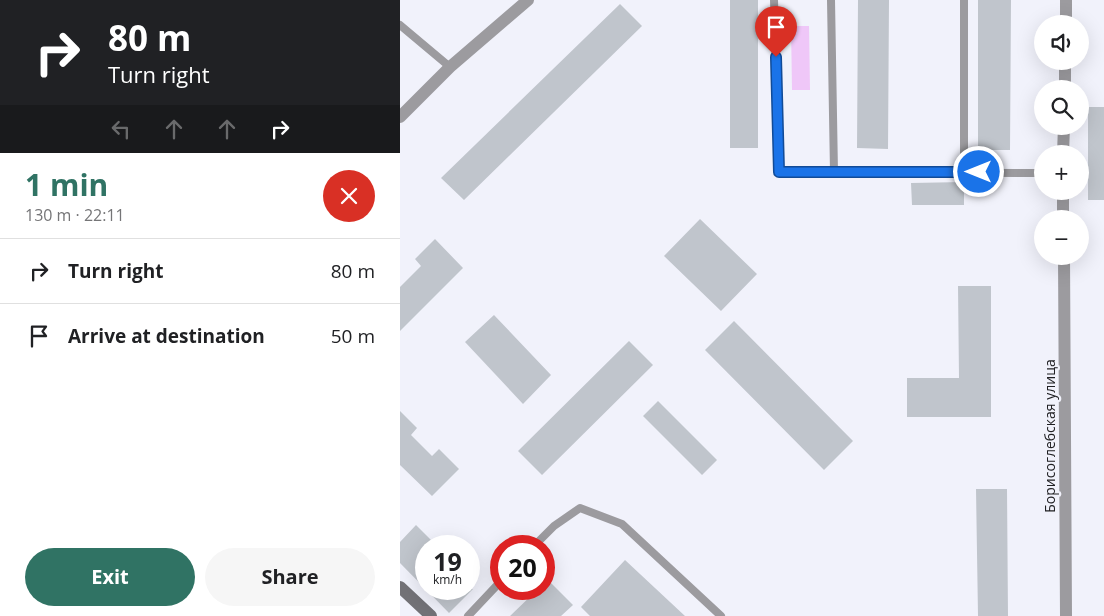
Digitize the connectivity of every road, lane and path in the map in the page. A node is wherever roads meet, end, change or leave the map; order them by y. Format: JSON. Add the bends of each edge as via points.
{"nodes":[{"id":1,"x":528,"y":0,"type":"edge"},
{"id":2,"x":774,"y":0,"type":"edge"},
{"id":3,"x":831,"y":0,"type":"edge"},
{"id":4,"x":964,"y":0,"type":"edge"},
{"id":5,"x":1066,"y":0,"type":"edge"},
{"id":6,"x":1066,"y":15,"type":"edge"},
{"id":7,"x":400,"y":25,"type":"edge"},
{"id":8,"x":450,"y":67,"type":"junction"},
{"id":9,"x":400,"y":117,"type":"edge"},
{"id":10,"x":834,"y":172,"type":"junction"},
{"id":11,"x":964,"y":172,"type":"junction"},
{"id":12,"x":1034,"y":172,"type":"edge"},
{"id":13,"x":1064,"y":265,"type":"edge"},
{"id":14,"x":545,"y":535,"type":"edge"},
{"id":15,"x":400,"y":587,"type":"edge"},
{"id":16,"x":490,"y":593,"type":"edge"},
{"id":17,"x":431,"y":616,"type":"edge"},
{"id":18,"x":468,"y":616,"type":"edge"},
{"id":19,"x":721,"y":616,"type":"edge"},
{"id":20,"x":1066,"y":616,"type":"edge"}],
"edges":[{"from":1,"to":8,"type":"street"},
{"from":2,"to":10,"type":"lane","via":[[779,172]]},
{"from":3,"to":10,"type":"lane"},
{"from":4,"to":11,"type":"lane"},
{"from":5,"to":6,"type":"street"},
{"from":7,"to":8,"type":"lane"},
{"from":8,"to":9,"type":"street"},
{"from":10,"to":11,"type":"lane"},
{"from":11,"to":12,"type":"lane"},
{"from":13,"to":20,"type":"street","name":"Борисоглебская улица"},
{"from":14,"to":19,"type":"lane","via":[[580,508],[622,524]]},
{"from":15,"to":17,"type":"main road"},
{"from":16,"to":18,"type":"lane"}]}
